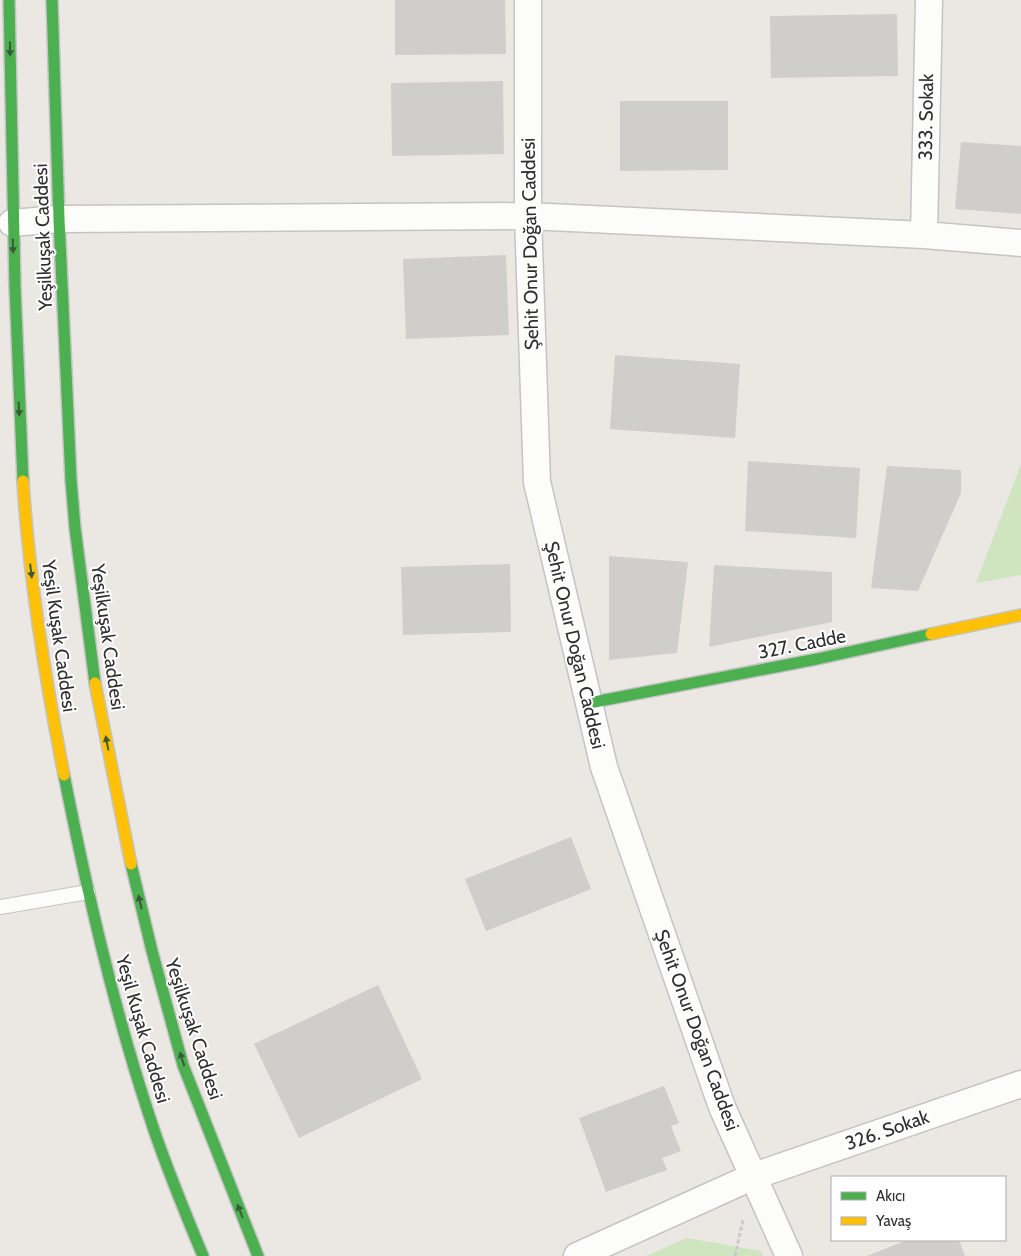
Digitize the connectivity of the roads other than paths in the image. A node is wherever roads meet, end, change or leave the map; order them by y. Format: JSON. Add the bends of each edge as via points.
{"nodes":[{"id":1,"x":10,"y":0,"type":"edge"},
{"id":2,"x":52,"y":0,"type":"edge"},
{"id":3,"x":528,"y":0,"type":"edge"},
{"id":4,"x":929,"y":0,"type":"edge"},
{"id":5,"x":528,"y":216,"type":"junction"},
{"id":6,"x":59,"y":219,"type":"junction"},
{"id":7,"x":12,"y":224,"type":"junction"},
{"id":8,"x":924,"y":235,"type":"junction"},
{"id":9,"x":1021,"y":243,"type":"edge"},
{"id":10,"x":1021,"y":615,"type":"edge"},
{"id":11,"x":589,"y":703,"type":"junction"},
{"id":12,"x":88,"y":892,"type":"junction"},
{"id":13,"x":0,"y":907,"type":"edge"},
{"id":14,"x":1021,"y":1084,"type":"edge"},
{"id":15,"x":754,"y":1176,"type":"junction"},
{"id":16,"x":203,"y":1256,"type":"edge"},
{"id":17,"x":258,"y":1256,"type":"edge"},
{"id":18,"x":577,"y":1256,"type":"edge"},
{"id":19,"x":789,"y":1256,"type":"edge"}],
"edges":[{"from":1,"to":7,"type":"main road","name":"Yeşil Kuşak Caddesi","one_way":true},
{"from":2,"to":6,"type":"main road","name":"Yeşilkuşak Caddesi"},
{"from":3,"to":5,"type":"street","name":"Şehit Onur Doğan Caddesi"},
{"from":4,"to":8,"type":"street","name":"333. Sokak"},
{"from":5,"to":6,"type":"street"},
{"from":5,"to":8,"type":"street"},
{"from":5,"to":11,"type":"street","name":"Şehit Onur Doğan Caddesi","via":[[537,482]]},
{"from":6,"to":7,"type":"street"},
{"from":17,"to":6,"type":"main road","name":"Yeşilkuşak Caddesi","one_way":true,"via":[[183,1065],[171,1024],[132,866],[96,689],[71,480]]},
{"from":7,"to":12,"type":"main road","name":"Yeşil Kuşak Caddesi","one_way":true,"via":[[28,546],[47,682]]},
{"from":8,"to":9,"type":"street"},
{"from":10,"to":11,"type":"main road","name":"327. Cadde"},
{"from":11,"to":15,"type":"street","name":"Şehit Onur Doğan Caddesi","via":[[604,767],[623,824],[722,1107]]},
{"from":12,"to":13,"type":"lane"},
{"from":12,"to":16,"type":"main road","name":"Yeşil Kuşak Caddesi","via":[[148,1112]]},
{"from":14,"to":15,"type":"street","name":"326. Sokak"},
{"from":15,"to":18,"type":"street","name":"326. Sokak"},
{"from":15,"to":19,"type":"street","name":"Şehit Onur Doğan Caddesi"}]}
